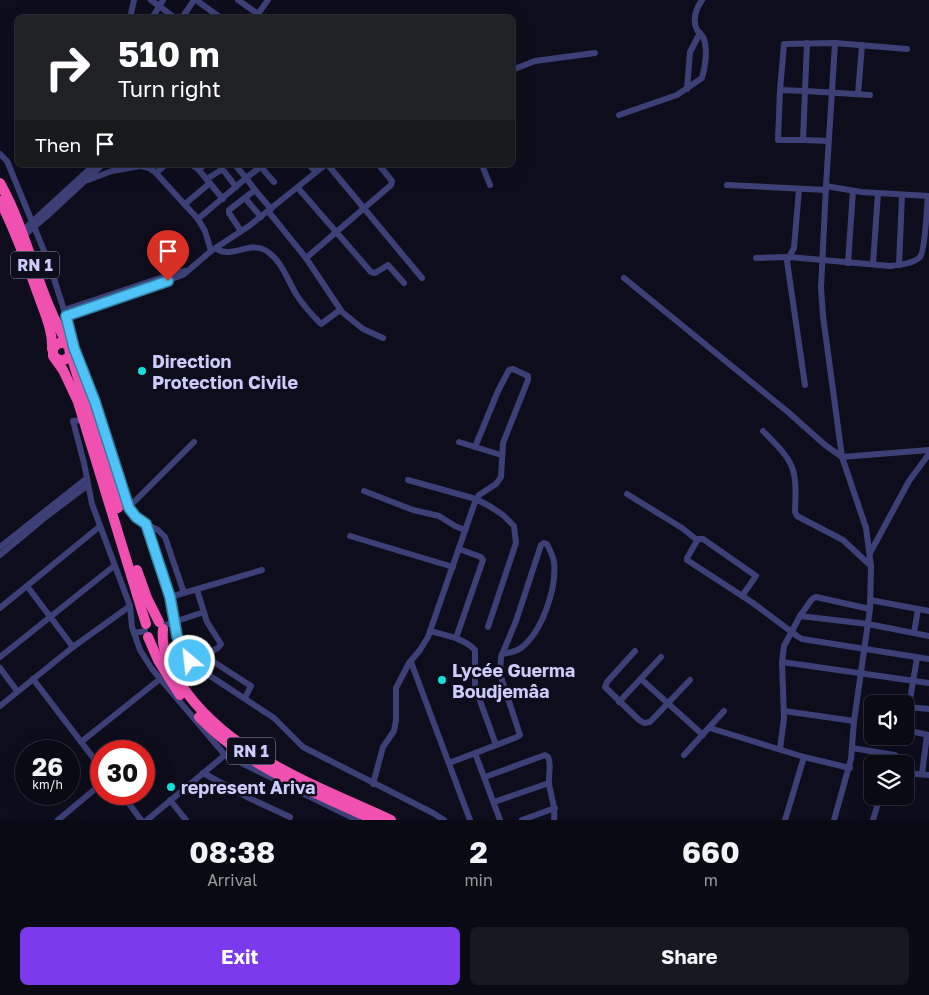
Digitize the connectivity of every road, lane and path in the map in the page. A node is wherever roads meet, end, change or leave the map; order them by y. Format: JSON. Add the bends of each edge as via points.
{"nodes":[{"id":1,"x":134,"y":0,"type":"edge"},
{"id":2,"x":151,"y":0,"type":"edge"},
{"id":3,"x":195,"y":0,"type":"edge"},
{"id":4,"x":238,"y":0,"type":"edge"},
{"id":5,"x":268,"y":0,"type":"edge"},
{"id":6,"x":702,"y":0,"type":"edge"},
{"id":7,"x":161,"y":3,"type":"edge"},
{"id":8,"x":131,"y":15,"type":"edge"},
{"id":9,"x":154,"y":15,"type":"edge"},
{"id":10,"x":173,"y":15,"type":"edge"},
{"id":11,"x":184,"y":15,"type":"edge"},
{"id":12,"x":218,"y":15,"type":"edge"},
{"id":13,"x":255,"y":15,"type":"edge"},
{"id":14,"x":257,"y":15,"type":"edge"},
{"id":15,"x":700,"y":33,"type":"junction"},
{"id":16,"x":807,"y":43,"type":"junction"},
{"id":17,"x":835,"y":43,"type":"junction"},
{"id":18,"x":862,"y":45,"type":"junction"},
{"id":19,"x":907,"y":49,"type":"dead end"},
{"id":20,"x":594,"y":53,"type":"dead end"},
{"id":21,"x":515,"y":69,"type":"edge"},
{"id":22,"x":687,"y":89,"type":"junction"},
{"id":23,"x":780,"y":90,"type":"junction"},
{"id":24,"x":805,"y":91,"type":"junction"},
{"id":25,"x":832,"y":92,"type":"junction"},
{"id":26,"x":858,"y":94,"type":"junction"},
{"id":27,"x":870,"y":95,"type":"dead end"},
{"id":28,"x":619,"y":115,"type":"dead end"},
{"id":29,"x":803,"y":140,"type":"junction"},
{"id":30,"x":828,"y":141,"type":"junction"},
{"id":31,"x":0,"y":154,"type":"edge"},
{"id":32,"x":92,"y":167,"type":"edge"},
{"id":33,"x":100,"y":167,"type":"edge"},
{"id":34,"x":130,"y":167,"type":"edge"},
{"id":35,"x":146,"y":167,"type":"edge"},
{"id":36,"x":163,"y":167,"type":"edge"},
{"id":37,"x":195,"y":167,"type":"edge"},
{"id":38,"x":237,"y":167,"type":"edge"},
{"id":39,"x":260,"y":167,"type":"edge"},
{"id":40,"x":262,"y":167,"type":"edge"},
{"id":41,"x":311,"y":167,"type":"edge"},
{"id":42,"x":324,"y":167,"type":"edge"},
{"id":43,"x":329,"y":167,"type":"edge"},
{"id":44,"x":381,"y":167,"type":"edge"},
{"id":45,"x":483,"y":167,"type":"edge"},
{"id":46,"x":316,"y":172,"type":"junction"},
{"id":47,"x":156,"y":173,"type":"junction"},
{"id":48,"x":246,"y":178,"type":"junction"},
{"id":49,"x":208,"y":181,"type":"junction"},
{"id":50,"x":274,"y":182,"type":"dead end"},
{"id":51,"x":0,"y":183,"type":"edge"},
{"id":52,"x":80,"y":184,"type":"junction"},
{"id":53,"x":490,"y":185,"type":"dead end"},
{"id":54,"x":727,"y":185,"type":"dead end"},
{"id":55,"x":236,"y":187,"type":"junction"},
{"id":56,"x":298,"y":188,"type":"junction"},
{"id":57,"x":826,"y":188,"type":"junction"},
{"id":58,"x":799,"y":189,"type":"junction"},
{"id":59,"x":254,"y":190,"type":"junction"},
{"id":60,"x":853,"y":191,"type":"junction"},
{"id":61,"x":878,"y":194,"type":"junction"},
{"id":62,"x":902,"y":195,"type":"junction"},
{"id":63,"x":929,"y":196,"type":"edge"},
{"id":64,"x":245,"y":198,"type":"junction"},
{"id":65,"x":223,"y":199,"type":"junction"},
{"id":66,"x":0,"y":201,"type":"edge"},
{"id":67,"x":185,"y":204,"type":"junction"},
{"id":68,"x":364,"y":207,"type":"junction"},
{"id":69,"x":269,"y":210,"type":"junction"},
{"id":70,"x":261,"y":216,"type":"junction"},
{"id":71,"x":198,"y":219,"type":"junction"},
{"id":72,"x":34,"y":224,"type":"junction"},
{"id":73,"x":242,"y":231,"type":"junction"},
{"id":74,"x":337,"y":232,"type":"junction"},
{"id":75,"x":20,"y":236,"type":"junction"},
{"id":76,"x":214,"y":249,"type":"junction"},
{"id":77,"x":789,"y":257,"type":"junction"},
{"id":78,"x":306,"y":258,"type":"junction"},
{"id":79,"x":756,"y":258,"type":"dead end"},
{"id":80,"x":822,"y":261,"type":"junction"},
{"id":81,"x":848,"y":263,"type":"junction"},
{"id":82,"x":873,"y":264,"type":"junction"},
{"id":83,"x":899,"y":265,"type":"junction"},
{"id":84,"x":422,"y":278,"type":"dead end"},
{"id":85,"x":624,"y":278,"type":"dead end"},
{"id":86,"x":404,"y":283,"type":"dead end"},
{"id":87,"x":340,"y":310,"type":"junction"},
{"id":88,"x":65,"y":313,"type":"junction"},
{"id":89,"x":383,"y":338,"type":"dead end"},
{"id":90,"x":71,"y":349,"type":"junction"},
{"id":91,"x":54,"y":353,"type":"junction"},
{"id":92,"x":806,"y":385,"type":"dead end"},
{"id":93,"x":83,"y":420,"type":"junction"},
{"id":94,"x":763,"y":431,"type":"dead end"},
{"id":95,"x":194,"y":442,"type":"dead end"},
{"id":96,"x":459,"y":442,"type":"dead end"},
{"id":97,"x":475,"y":447,"type":"junction"},
{"id":98,"x":929,"y":450,"type":"edge"},
{"id":99,"x":929,"y":454,"type":"edge"},
{"id":100,"x":501,"y":455,"type":"junction"},
{"id":101,"x":842,"y":457,"type":"junction"},
{"id":102,"x":408,"y":480,"type":"dead end"},
{"id":103,"x":87,"y":482,"type":"junction"},
{"id":104,"x":364,"y":491,"type":"dead end"},
{"id":105,"x":627,"y":494,"type":"dead end"},
{"id":106,"x":476,"y":499,"type":"junction"},
{"id":107,"x":129,"y":508,"type":"junction"},
{"id":108,"x":146,"y":524,"type":"junction"},
{"id":109,"x":99,"y":527,"type":"junction"},
{"id":110,"x":465,"y":530,"type":"junction"},
{"id":111,"x":350,"y":536,"type":"dead end"},
{"id":112,"x":697,"y":540,"type":"junction"},
{"id":113,"x":10,"y":542,"type":"junction"},
{"id":114,"x":0,"y":547,"type":"edge"},
{"id":115,"x":459,"y":550,"type":"junction"},
{"id":116,"x":870,"y":553,"type":"junction"},
{"id":117,"x":0,"y":555,"type":"edge"},
{"id":118,"x":114,"y":566,"type":"junction"},
{"id":119,"x":871,"y":566,"type":"junction"},
{"id":120,"x":453,"y":567,"type":"junction"},
{"id":121,"x":262,"y":570,"type":"dead end"},
{"id":122,"x":27,"y":586,"type":"junction"},
{"id":123,"x":197,"y":590,"type":"junction"},
{"id":124,"x":184,"y":593,"type":"junction"},
{"id":125,"x":742,"y":596,"type":"junction"},
{"id":126,"x":170,"y":597,"type":"junction"},
{"id":127,"x":870,"y":600,"type":"junction"},
{"id":128,"x":130,"y":606,"type":"junction"},
{"id":129,"x":0,"y":608,"type":"edge"},
{"id":130,"x":870,"y":609,"type":"junction"},
{"id":131,"x":918,"y":609,"type":"junction"},
{"id":132,"x":929,"y":611,"type":"edge"},
{"id":133,"x":204,"y":612,"type":"junction"},
{"id":134,"x":800,"y":616,"type":"junction"},
{"id":135,"x":50,"y":617,"type":"junction"},
{"id":136,"x":175,"y":622,"type":"junction"},
{"id":137,"x":868,"y":624,"type":"junction"},
{"id":138,"x":162,"y":626,"type":"junction"},
{"id":139,"x":488,"y":627,"type":"dead end"},
{"id":140,"x":143,"y":631,"type":"junction"},
{"id":141,"x":791,"y":631,"type":"junction"},
{"id":142,"x":430,"y":632,"type":"junction"},
{"id":143,"x":914,"y":634,"type":"junction"},
{"id":144,"x":929,"y":636,"type":"edge"},
{"id":145,"x":456,"y":638,"type":"junction"},
{"id":146,"x":73,"y":647,"type":"junction"},
{"id":147,"x":865,"y":649,"type":"junction"},
{"id":148,"x":635,"y":651,"type":"dead end"},
{"id":149,"x":203,"y":654,"type":"junction"},
{"id":150,"x":502,"y":654,"type":"junction"},
{"id":151,"x":0,"y":657,"type":"edge"},
{"id":152,"x":661,"y":657,"type":"dead end"},
{"id":153,"x":917,"y":658,"type":"junction"},
{"id":154,"x":929,"y":659,"type":"edge"},
{"id":155,"x":190,"y":661,"type":"junction"},
{"id":156,"x":411,"y":662,"type":"junction"},
{"id":157,"x":782,"y":662,"type":"junction"},
{"id":158,"x":0,"y":668,"type":"edge"},
{"id":159,"x":860,"y":674,"type":"junction"},
{"id":160,"x":32,"y":679,"type":"junction"},
{"id":161,"x":160,"y":679,"type":"junction"},
{"id":162,"x":641,"y":679,"type":"junction"},
{"id":163,"x":690,"y":680,"type":"dead end"},
{"id":164,"x":912,"y":681,"type":"junction"},
{"id":165,"x":929,"y":683,"type":"edge"},
{"id":166,"x":17,"y":692,"type":"junction"},
{"id":167,"x":910,"y":695,"type":"edge"},
{"id":168,"x":245,"y":698,"type":"junction"},
{"id":169,"x":619,"y":702,"type":"junction"},
{"id":170,"x":668,"y":704,"type":"junction"},
{"id":171,"x":0,"y":706,"type":"edge"},
{"id":172,"x":914,"y":707,"type":"edge"},
{"id":173,"x":929,"y":709,"type":"edge"},
{"id":174,"x":724,"y":711,"type":"dead end"},
{"id":175,"x":784,"y":711,"type":"junction"},
{"id":176,"x":854,"y":721,"type":"junction"},
{"id":177,"x":710,"y":728,"type":"junction"},
{"id":178,"x":914,"y":732,"type":"edge"},
{"id":179,"x":928,"y":735,"type":"edge"},
{"id":180,"x":703,"y":736,"type":"junction"},
{"id":181,"x":81,"y":742,"type":"junction"},
{"id":182,"x":496,"y":745,"type":"junction"},
{"id":183,"x":852,"y":748,"type":"junction"},
{"id":184,"x":780,"y":749,"type":"junction"},
{"id":185,"x":475,"y":753,"type":"junction"},
{"id":186,"x":90,"y":754,"type":"edge"},
{"id":187,"x":225,"y":755,"type":"junction"},
{"id":188,"x":684,"y":755,"type":"dead end"},
{"id":189,"x":895,"y":755,"type":"dead end"},
{"id":190,"x":804,"y":757,"type":"junction"},
{"id":191,"x":448,"y":763,"type":"junction"},
{"id":192,"x":850,"y":768,"type":"junction"},
{"id":193,"x":203,"y":773,"type":"junction"},
{"id":194,"x":925,"y":774,"type":"edge"},
{"id":195,"x":485,"y":777,"type":"junction"},
{"id":196,"x":549,"y":783,"type":"junction"},
{"id":197,"x":373,"y":784,"type":"junction"},
{"id":198,"x":90,"y":793,"type":"edge"},
{"id":199,"x":170,"y":800,"type":"junction"},
{"id":200,"x":494,"y":802,"type":"junction"},
{"id":201,"x":130,"y":805,"type":"edge"},
{"id":202,"x":877,"y":805,"type":"edge"},
{"id":203,"x":555,"y":808,"type":"junction"},
{"id":204,"x":155,"y":817,"type":"edge"},
{"id":205,"x":290,"y":817,"type":"dead end"},
{"id":206,"x":58,"y":820,"type":"edge"},
{"id":207,"x":141,"y":820,"type":"edge"},
{"id":208,"x":147,"y":820,"type":"edge"},
{"id":209,"x":186,"y":820,"type":"edge"},
{"id":210,"x":357,"y":820,"type":"edge"},
{"id":211,"x":374,"y":820,"type":"edge"},
{"id":212,"x":391,"y":820,"type":"edge"},
{"id":213,"x":444,"y":820,"type":"edge"},
{"id":214,"x":470,"y":820,"type":"edge"},
{"id":215,"x":500,"y":820,"type":"edge"},
{"id":216,"x":522,"y":820,"type":"edge"},
{"id":217,"x":554,"y":820,"type":"edge"},
{"id":218,"x":785,"y":820,"type":"edge"},
{"id":219,"x":834,"y":820,"type":"edge"},
{"id":220,"x":872,"y":820,"type":"edge"}],
"edges":[{"from":1,"to":8,"type":"street"},
{"from":2,"to":7,"type":"street"},
{"from":3,"to":11,"type":"street"},
{"from":3,"to":12,"type":"street"},
{"from":4,"to":13,"type":"street"},
{"from":5,"to":14,"type":"street"},
{"from":6,"to":15,"type":"street","via":[[695,12]]},
{"from":7,"to":9,"type":"street"},
{"from":7,"to":10,"type":"street"},
{"from":15,"to":22,"type":"street","via":[[690,52]]},
{"from":15,"to":22,"type":"street","via":[[705,46],[703,78]]},
{"from":16,"to":17,"type":"street"},
{"from":16,"to":23,"type":"street","via":[[784,44]]},
{"from":16,"to":24,"type":"street"},
{"from":17,"to":18,"type":"street"},
{"from":17,"to":25,"type":"street"},
{"from":18,"to":19,"type":"street"},
{"from":18,"to":26,"type":"street"},
{"from":20,"to":21,"type":"street","via":[[535,61]]},
{"from":22,"to":28,"type":"street"},
{"from":23,"to":24,"type":"street"},
{"from":23,"to":29,"type":"street","via":[[777,139]]},
{"from":24,"to":25,"type":"street"},
{"from":24,"to":29,"type":"street"},
{"from":25,"to":26,"type":"street"},
{"from":25,"to":30,"type":"street"},
{"from":26,"to":27,"type":"street"},
{"from":29,"to":30,"type":"street"},
{"from":30,"to":57,"type":"street"},
{"from":31,"to":72,"type":"street"},
{"from":32,"to":72,"type":"street"},
{"from":33,"to":52,"type":"street"},
{"from":34,"to":52,"type":"street"},
{"from":35,"to":47,"type":"street"},
{"from":36,"to":47,"type":"street"},
{"from":37,"to":49,"type":"street"},
{"from":38,"to":48,"type":"street"},
{"from":39,"to":48,"type":"street"},
{"from":40,"to":50,"type":"street"},
{"from":41,"to":46,"type":"street"},
{"from":42,"to":46,"type":"street"},
{"from":43,"to":68,"type":"street"},
{"from":44,"to":68,"type":"street","via":[[392,184]]},
{"from":45,"to":53,"type":"street"},
{"from":46,"to":56,"type":"street"},
{"from":47,"to":67,"type":"street"},
{"from":48,"to":55,"type":"street"},
{"from":48,"to":59,"type":"street"},
{"from":49,"to":55,"type":"street","via":[[221,170]]},
{"from":49,"to":65,"type":"street"},
{"from":49,"to":67,"type":"street"},
{"from":51,"to":75,"type":"highway","number":"RN 1"},
{"from":52,"to":72,"type":"street"},
{"from":54,"to":58,"type":"street"},
{"from":55,"to":65,"type":"street"},
{"from":56,"to":69,"type":"street"},
{"from":56,"to":74,"type":"street"},
{"from":57,"to":58,"type":"street"},
{"from":57,"to":60,"type":"street"},
{"from":57,"to":80,"type":"street"},
{"from":58,"to":77,"type":"street","via":[[794,248]]},
{"from":59,"to":64,"type":"street"},
{"from":59,"to":69,"type":"street"},
{"from":60,"to":61,"type":"street"},
{"from":60,"to":81,"type":"street"},
{"from":61,"to":62,"type":"street"},
{"from":61,"to":82,"type":"street"},
{"from":62,"to":63,"type":"street"},
{"from":62,"to":83,"type":"street"},
{"from":63,"to":83,"type":"street","via":[[923,252],[918,259]]},
{"from":64,"to":70,"type":"street"},
{"from":64,"to":73,"type":"street","via":[[229,212]]},
{"from":65,"to":71,"type":"street"},
{"from":66,"to":75,"type":"highway","number":"RN 1"},
{"from":67,"to":71,"type":"street"},
{"from":68,"to":74,"type":"street"},
{"from":68,"to":84,"type":"street"},
{"from":69,"to":70,"type":"street"},
{"from":69,"to":78,"type":"street"},
{"from":70,"to":73,"type":"street"},
{"from":71,"to":76,"type":"street"},
{"from":72,"to":75,"type":"street"},
{"from":72,"to":88,"type":"street"},
{"from":73,"to":76,"type":"street"},
{"from":74,"to":78,"type":"street"},
{"from":74,"to":86,"type":"street","via":[[371,272],[388,265]]},
{"from":75,"to":90,"type":"highway","number":"RN 1","via":[[58,327]]},
{"from":75,"to":91,"type":"highway","number":"RN 1","via":[[49,326]]},
{"from":76,"to":87,"type":"street","via":[[227,252],[258,247],[268,252],[283,270],[296,293],[321,324]]},
{"from":76,"to":88,"type":"street","via":[[183,275]]},
{"from":77,"to":79,"type":"street"},
{"from":77,"to":80,"type":"street"},
{"from":77,"to":92,"type":"street","via":[[787,261]]},
{"from":78,"to":87,"type":"street"},
{"from":80,"to":81,"type":"street"},
{"from":80,"to":101,"type":"street","via":[[823,316]]},
{"from":81,"to":82,"type":"street"},
{"from":82,"to":83,"type":"street"},
{"from":85,"to":101,"type":"street"},
{"from":87,"to":89,"type":"street","via":[[363,329]]},
{"from":88,"to":90,"type":"street"},
{"from":90,"to":91,"type":"highway","via":[[65,343],[59,343]]},
{"from":90,"to":91,"type":"highway","via":[[66,359],[60,360]]},
{"from":90,"to":107,"type":"street","via":[[95,402]]},
{"from":90,"to":138,"type":"highway","number":"RN 1","via":[[77,378],[138,573]]},
{"from":91,"to":93,"type":"highway","number":"RN 1"},
{"from":93,"to":103,"type":"street","via":[[72,421]]},
{"from":93,"to":140,"type":"highway","number":"RN 1"},
{"from":94,"to":119,"type":"street","via":[[794,468],[797,516],[842,540]]},
{"from":95,"to":107,"type":"street"},
{"from":96,"to":97,"type":"street"},
{"from":97,"to":100,"type":"street"},
{"from":97,"to":100,"type":"street","via":[[498,391],[509,370],[513,369],[528,376],[528,380]]},
{"from":98,"to":101,"type":"street"},
{"from":99,"to":116,"type":"street","via":[[908,481]]},
{"from":100,"to":106,"type":"street","via":[[499,481]]},
{"from":101,"to":116,"type":"street","via":[[866,528]]},
{"from":102,"to":106,"type":"street"},
{"from":103,"to":109,"type":"street"},
{"from":103,"to":113,"type":"street"},
{"from":104,"to":110,"type":"street","via":[[438,516]]},
{"from":105,"to":112,"type":"street"},
{"from":106,"to":110,"type":"street"},
{"from":106,"to":139,"type":"street","via":[[503,515],[514,526],[516,535]]},
{"from":107,"to":108,"type":"street"},
{"from":108,"to":124,"type":"street","via":[[165,537]]},
{"from":108,"to":126,"type":"street"},
{"from":109,"to":118,"type":"street"},
{"from":109,"to":122,"type":"street"},
{"from":110,"to":115,"type":"street"},
{"from":111,"to":120,"type":"street"},
{"from":112,"to":125,"type":"street","via":[[687,560]]},
{"from":112,"to":125,"type":"street","via":[[703,539],[756,576]]},
{"from":113,"to":114,"type":"street"},
{"from":113,"to":117,"type":"street"},
{"from":115,"to":120,"type":"street"},
{"from":115,"to":145,"type":"street","via":[[483,561]]},
{"from":116,"to":119,"type":"street"},
{"from":118,"to":128,"type":"street"},
{"from":118,"to":135,"type":"street"},
{"from":119,"to":127,"type":"street"},
{"from":120,"to":142,"type":"street"},
{"from":121,"to":123,"type":"street"},
{"from":122,"to":129,"type":"street"},
{"from":122,"to":135,"type":"street"},
{"from":123,"to":124,"type":"street"},
{"from":123,"to":133,"type":"street"},
{"from":124,"to":126,"type":"street"},
{"from":125,"to":141,"type":"street"},
{"from":126,"to":136,"type":"street"},
{"from":127,"to":130,"type":"street"},
{"from":127,"to":131,"type":"street"},
{"from":128,"to":140,"type":"street"},
{"from":128,"to":146,"type":"street"},
{"from":130,"to":134,"type":"street","via":[[816,597]]},
{"from":130,"to":137,"type":"street"},
{"from":131,"to":132,"type":"street"},
{"from":131,"to":143,"type":"street"},
{"from":133,"to":136,"type":"street"},
{"from":133,"to":149,"type":"street","via":[[211,631],[221,644]]},
{"from":134,"to":137,"type":"street"},
{"from":134,"to":141,"type":"street"},
{"from":135,"to":146,"type":"street"},
{"from":135,"to":151,"type":"street"},
{"from":136,"to":138,"type":"street"},
{"from":136,"to":155,"type":"street","via":[[177,636]]},
{"from":137,"to":143,"type":"street"},
{"from":137,"to":147,"type":"street"},
{"from":138,"to":140,"type":"highway","via":[[153,620]]},
{"from":138,"to":140,"type":"highway","via":[[161,635],[157,638]]},
{"from":138,"to":212,"type":"highway","number":"RN 1","via":[[162,643],[174,674],[197,705],[221,729],[269,762]]},
{"from":140,"to":161,"type":"street","via":[[140,650]]},
{"from":140,"to":211,"type":"highway","number":"RN 1","via":[[186,703],[221,738],[257,764]]},
{"from":141,"to":147,"type":"street","via":[[802,639]]},
{"from":141,"to":157,"type":"street","via":[[784,646]]},
{"from":142,"to":145,"type":"street"},
{"from":142,"to":156,"type":"street"},
{"from":143,"to":144,"type":"street"},
{"from":145,"to":182,"type":"street","via":[[476,652],[475,687]]},
{"from":146,"to":160,"type":"street"},
{"from":147,"to":153,"type":"street"},
{"from":147,"to":159,"type":"street"},
{"from":148,"to":169,"type":"street","via":[[605,685]]},
{"from":149,"to":155,"type":"street"},
{"from":149,"to":168,"type":"street","via":[[251,686]]},
{"from":150,"to":150,"type":"street","via":[[525,644],[543,616],[554,577],[553,556],[546,543],[541,545]]},
{"from":150,"to":182,"type":"street","via":[[500,674],[520,732],[517,737]]},
{"from":152,"to":162,"type":"street"},
{"from":153,"to":154,"type":"street"},
{"from":153,"to":164,"type":"street"},
{"from":155,"to":168,"type":"street"},
{"from":156,"to":191,"type":"street"},
{"from":156,"to":197,"type":"street","via":[[396,688],[394,731],[383,747]]},
{"from":157,"to":159,"type":"street"},
{"from":157,"to":175,"type":"street"},
{"from":158,"to":166,"type":"street"},
{"from":159,"to":164,"type":"street"},
{"from":159,"to":176,"type":"street"},
{"from":160,"to":166,"type":"street"},
{"from":160,"to":181,"type":"street"},
{"from":161,"to":181,"type":"street"},
{"from":161,"to":187,"type":"street"},
{"from":162,"to":169,"type":"street"},
{"from":162,"to":170,"type":"street"},
{"from":163,"to":170,"type":"street"},
{"from":164,"to":165,"type":"street"},
{"from":164,"to":167,"type":"street"},
{"from":166,"to":171,"type":"street"},
{"from":168,"to":197,"type":"street","via":[[281,724],[303,747]]},
{"from":169,"to":170,"type":"street","via":[[639,720],[648,723]]},
{"from":170,"to":180,"type":"street"},
{"from":172,"to":173,"type":"street"},
{"from":174,"to":177,"type":"street"},
{"from":175,"to":176,"type":"street"},
{"from":175,"to":184,"type":"street"},
{"from":176,"to":183,"type":"street"},
{"from":177,"to":180,"type":"street"},
{"from":177,"to":184,"type":"street"},
{"from":178,"to":179,"type":"street"},
{"from":179,"to":194,"type":"street"},
{"from":180,"to":188,"type":"street"},
{"from":181,"to":186,"type":"street"},
{"from":182,"to":185,"type":"street"},
{"from":183,"to":189,"type":"street"},
{"from":183,"to":192,"type":"street"},
{"from":184,"to":190,"type":"street"},
{"from":185,"to":191,"type":"street"},
{"from":185,"to":195,"type":"street"},
{"from":187,"to":193,"type":"street"},
{"from":187,"to":210,"type":"street"},
{"from":190,"to":192,"type":"street"},
{"from":190,"to":218,"type":"street"},
{"from":191,"to":214,"type":"street"},
{"from":192,"to":219,"type":"street"},
{"from":193,"to":199,"type":"street"},
{"from":193,"to":205,"type":"street"},
{"from":195,"to":196,"type":"street","via":[[545,755],[550,762]]},
{"from":195,"to":200,"type":"street"},
{"from":196,"to":200,"type":"street"},
{"from":196,"to":203,"type":"street"},
{"from":197,"to":213,"type":"street"},
{"from":198,"to":206,"type":"street"},
{"from":199,"to":204,"type":"street"},
{"from":199,"to":209,"type":"street"},
{"from":200,"to":215,"type":"street"},
{"from":201,"to":207,"type":"street"},
{"from":202,"to":220,"type":"street"},
{"from":203,"to":216,"type":"street"},
{"from":203,"to":217,"type":"street"},
{"from":204,"to":208,"type":"street"}]}
